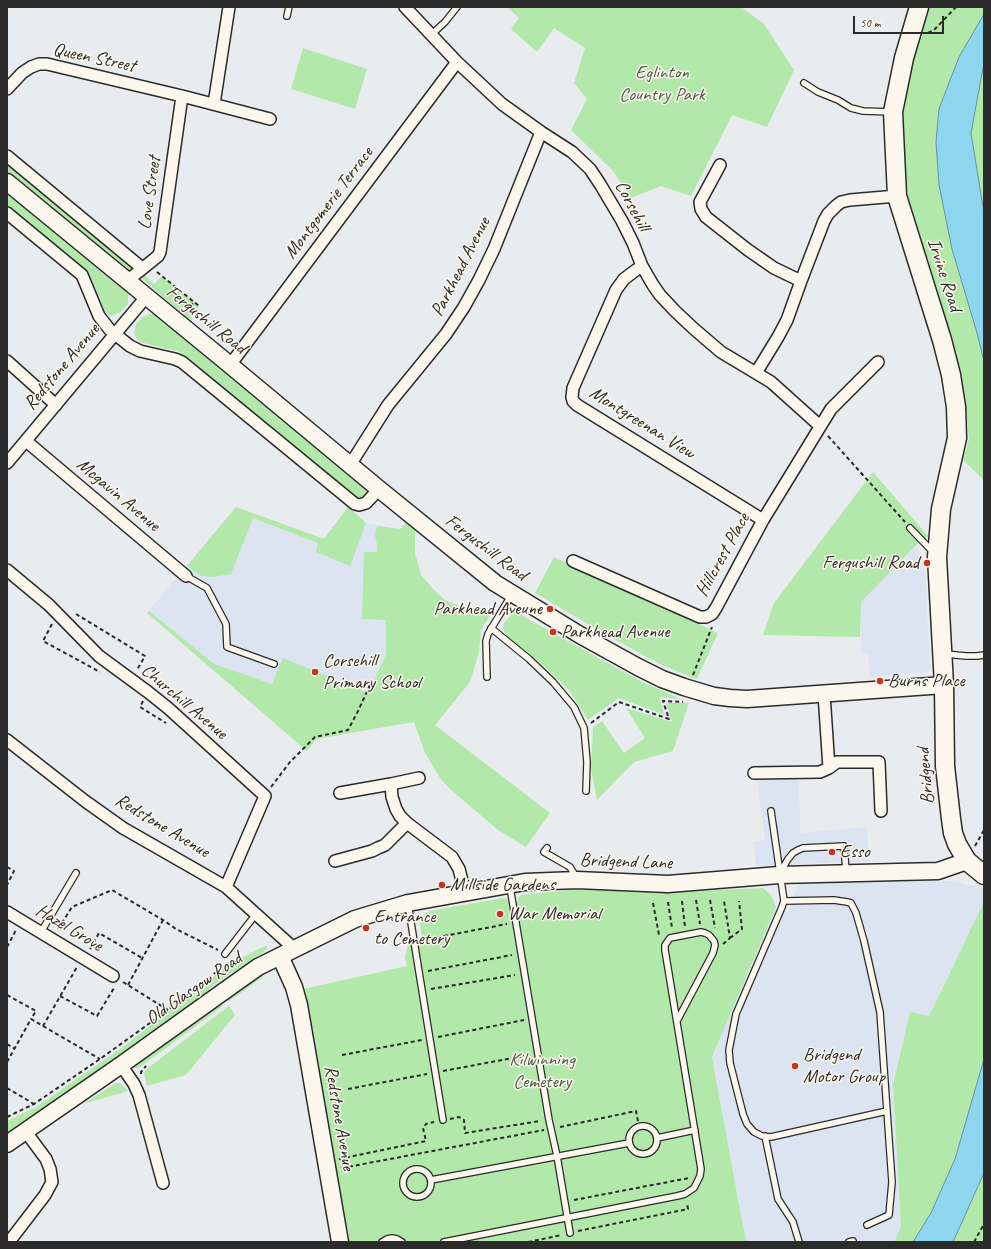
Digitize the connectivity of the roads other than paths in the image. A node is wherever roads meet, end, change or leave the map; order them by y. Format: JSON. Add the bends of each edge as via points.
{"nodes":[{"id":1,"x":229,"y":7,"type":"edge"},
{"id":2,"x":289,"y":7,"type":"edge"},
{"id":3,"x":405,"y":7,"type":"edge"},
{"id":4,"x":457,"y":7,"type":"edge"},
{"id":5,"x":918,"y":7,"type":"edge"},
{"id":6,"x":287,"y":16,"type":"dead end"},
{"id":7,"x":431,"y":35,"type":"junction"},
{"id":8,"x":457,"y":62,"type":"junction"},
{"id":9,"x":804,"y":83,"type":"dead end"},
{"id":10,"x":7,"y":89,"type":"edge"},
{"id":11,"x":182,"y":96,"type":"junction"},
{"id":12,"x":214,"y":104,"type":"junction"},
{"id":13,"x":893,"y":112,"type":"junction"},
{"id":14,"x":270,"y":119,"type":"dead end"},
{"id":15,"x":541,"y":132,"type":"junction"},
{"id":16,"x":7,"y":156,"type":"edge"},
{"id":17,"x":720,"y":166,"type":"dead end"},
{"id":18,"x":7,"y":182,"type":"edge"},
{"id":19,"x":897,"y":196,"type":"junction"},
{"id":20,"x":7,"y":213,"type":"edge"},
{"id":21,"x":145,"y":266,"type":"junction"},
{"id":22,"x":642,"y":266,"type":"junction"},
{"id":23,"x":126,"y":281,"type":"junction"},
{"id":24,"x":801,"y":281,"type":"junction"},
{"id":25,"x":146,"y":296,"type":"junction"},
{"id":26,"x":115,"y":334,"type":"junction"},
{"id":27,"x":7,"y":361,"type":"edge"},
{"id":28,"x":878,"y":362,"type":"dead end"},
{"id":29,"x":230,"y":365,"type":"junction"},
{"id":30,"x":756,"y":373,"type":"junction"},
{"id":31,"x":56,"y":405,"type":"junction"},
{"id":32,"x":820,"y":426,"type":"junction"},
{"id":33,"x":26,"y":441,"type":"junction"},
{"id":34,"x":7,"y":463,"type":"edge"},
{"id":35,"x":350,"y":465,"type":"junction"},
{"id":36,"x":379,"y":489,"type":"junction"},
{"id":37,"x":763,"y":520,"type":"junction"},
{"id":38,"x":910,"y":528,"type":"road end"},
{"id":39,"x":937,"y":557,"type":"junction"},
{"id":40,"x":574,"y":561,"type":"dead end"},
{"id":41,"x":7,"y":570,"type":"edge"},
{"id":42,"x":186,"y":576,"type":"joint"},
{"id":43,"x":512,"y":594,"type":"junction"},
{"id":44,"x":491,"y":628,"type":"junction"},
{"id":45,"x":942,"y":654,"type":"junction"},
{"id":46,"x":984,"y":655,"type":"edge"},
{"id":47,"x":274,"y":664,"type":"dead end"},
{"id":48,"x":487,"y":677,"type":"dead end"},
{"id":49,"x":944,"y":685,"type":"junction"},
{"id":50,"x":824,"y":694,"type":"junction"},
{"id":51,"x":7,"y":740,"type":"edge"},
{"id":52,"x":829,"y":768,"type":"junction"},
{"id":53,"x":754,"y":773,"type":"dead end"},
{"id":54,"x":419,"y":778,"type":"dead end"},
{"id":55,"x":391,"y":784,"type":"junction"},
{"id":56,"x":586,"y":791,"type":"dead end"},
{"id":57,"x":340,"y":793,"type":"dead end"},
{"id":58,"x":771,"y":811,"type":"dead end"},
{"id":59,"x":881,"y":811,"type":"dead end"},
{"id":60,"x":407,"y":823,"type":"junction"},
{"id":61,"x":547,"y":848,"type":"dead end"},
{"id":62,"x":335,"y":861,"type":"dead end"},
{"id":63,"x":967,"y":861,"type":"junction"},
{"id":64,"x":76,"y":873,"type":"dead end"},
{"id":65,"x":846,"y":873,"type":"junction"},
{"id":66,"x":779,"y":875,"type":"junction"},
{"id":67,"x":984,"y":875,"type":"edge"},
{"id":68,"x":577,"y":880,"type":"junction"},
{"id":69,"x":510,"y":884,"type":"junction"},
{"id":70,"x":226,"y":887,"type":"junction"},
{"id":71,"x":465,"y":892,"type":"junction"},
{"id":72,"x":784,"y":901,"type":"junction"},
{"id":73,"x":408,"y":903,"type":"junction"},
{"id":74,"x":7,"y":912,"type":"edge"},
{"id":75,"x":256,"y":914,"type":"junction"},
{"id":76,"x":41,"y":932,"type":"junction"},
{"id":77,"x":287,"y":953,"type":"junction"},
{"id":78,"x":226,"y":954,"type":"road end"},
{"id":79,"x":116,"y":978,"type":"road end"},
{"id":80,"x":677,"y":1021,"type":"junction"},
{"id":81,"x":121,"y":1065,"type":"junction"},
{"id":82,"x":887,"y":1111,"type":"junction"},
{"id":83,"x":443,"y":1120,"type":"road end"},
{"id":84,"x":695,"y":1130,"type":"junction"},
{"id":85,"x":26,"y":1132,"type":"junction"},
{"id":86,"x":765,"y":1136,"type":"junction"},
{"id":87,"x":657,"y":1138,"type":"junction"},
{"id":88,"x":629,"y":1143,"type":"junction"},
{"id":89,"x":7,"y":1144,"type":"edge"},
{"id":90,"x":557,"y":1156,"type":"junction"},
{"id":91,"x":431,"y":1180,"type":"junction"},
{"id":92,"x":163,"y":1183,"type":"dead end"},
{"id":93,"x":567,"y":1218,"type":"junction"},
{"id":94,"x":867,"y":1225,"type":"dead end"},
{"id":95,"x":570,"y":1233,"type":"road end"},
{"id":96,"x":10,"y":1242,"type":"edge"},
{"id":97,"x":340,"y":1242,"type":"edge"},
{"id":98,"x":382,"y":1242,"type":"edge"},
{"id":99,"x":402,"y":1242,"type":"edge"},
{"id":100,"x":444,"y":1242,"type":"edge"},
{"id":101,"x":799,"y":1242,"type":"edge"}],
"edges":[{"from":1,"to":12,"type":"street"},
{"from":2,"to":6,"type":"lane"},
{"from":3,"to":7,"type":"street","name":"Corsehill"},
{"from":4,"to":7,"type":"lane"},
{"from":5,"to":13,"type":"main road","name":"Irvine Road"},
{"from":7,"to":8,"type":"street","name":"Corsehill"},
{"from":8,"to":15,"type":"street","name":"Corsehill","via":[[502,104]]},
{"from":8,"to":29,"type":"street","name":"Montgomerie Terrace"},
{"from":9,"to":13,"type":"lane","via":[[863,112]]},
{"from":10,"to":11,"type":"street","name":"Queen Street","via":[[31,67],[47,64]]},
{"from":11,"to":12,"type":"street","name":"Queen Street"},
{"from":11,"to":21,"type":"street","name":"Love Street","via":[[160,252]]},
{"from":12,"to":14,"type":"street","name":"Queen Street"},
{"from":13,"to":19,"type":"main road","name":"Irvine Road"},
{"from":15,"to":22,"type":"street","name":"Corsehill","via":[[572,152],[590,169],[622,221]]},
{"from":15,"to":35,"type":"street","name":"Parkhead Avenue","via":[[494,249],[464,308],[388,405]]},
{"from":16,"to":21,"type":"street"},
{"from":17,"to":24,"type":"street","via":[[700,202],[706,217],[774,268]]},
{"from":18,"to":23,"type":"main road","name":"Fergushill Road"},
{"from":19,"to":24,"type":"street","via":[[850,200],[836,206],[824,221]]},
{"from":19,"to":39,"type":"main road","name":"Irvine Road","via":[[942,340],[956,407],[957,438],[941,508]]},
{"from":20,"to":26,"type":"street","via":[[82,275],[99,316]]},
{"from":21,"to":23,"type":"street","name":"Love Street"},
{"from":22,"to":30,"type":"street","name":"Corsehill","via":[[660,295],[693,328],[721,352]]},
{"from":22,"to":37,"type":"street","name":"Montgreenan View","via":[[624,279],[616,290],[573,388],[573,401]]},
{"from":23,"to":25,"type":"main road","name":"Fergushill Road"},
{"from":24,"to":30,"type":"street","via":[[787,320]]},
{"from":25,"to":26,"type":"street","name":"Redstone Avenue"},
{"from":25,"to":29,"type":"main road","name":"Fergushill Road"},
{"from":26,"to":31,"type":"street","name":"Redstone Avenue"},
{"from":26,"to":36,"type":"street","via":[[140,351],[175,358],[182,362],[355,504],[366,503]]},
{"from":27,"to":31,"type":"street"},
{"from":28,"to":32,"type":"street","name":"Hillcrest Place","via":[[831,409]]},
{"from":29,"to":35,"type":"main road","name":"Fergushill Road"},
{"from":30,"to":32,"type":"street","name":"Corsehill","via":[[771,382]]},
{"from":31,"to":33,"type":"street","name":"Redstone Avenue"},
{"from":32,"to":37,"type":"street","name":"Hillcrest Place"},
{"from":33,"to":34,"type":"street","name":"Redstone Avenue"},
{"from":33,"to":42,"type":"street","name":"Mcgavin Avenue"},
{"from":35,"to":36,"type":"main road","name":"Fergushill Road"},
{"from":36,"to":43,"type":"main road","name":"Fergushill Road"},
{"from":37,"to":40,"type":"street","name":"Hillcrest Place","via":[[716,608],[706,617],[700,617]]},
{"from":38,"to":39,"type":"lane"},
{"from":39,"to":45,"type":"main road","name":"Irvine Road"},
{"from":41,"to":70,"type":"street","name":"Churchill Avenue","via":[[58,614],[99,656],[168,708],[265,796]]},
{"from":42,"to":47,"type":"lane","via":[[207,588],[226,624],[227,647]]},
{"from":43,"to":44,"type":"lane"},
{"from":43,"to":50,"type":"main road","name":"Fergushill Road","via":[[638,667],[662,679],[690,683],[714,696],[747,699]]},
{"from":44,"to":48,"type":"lane","via":[[486,641]]},
{"from":44,"to":56,"type":"lane","via":[[529,659],[574,707],[584,728]]},
{"from":45,"to":46,"type":"lane"},
{"from":45,"to":49,"type":"main road","name":"Bridgend"},
{"from":49,"to":50,"type":"main road","name":"Fergushill Road"},
{"from":49,"to":63,"type":"main road","name":"Bridgend","via":[[947,791],[957,844]]},
{"from":50,"to":52,"type":"street"},
{"from":51,"to":70,"type":"street","name":"Redstone Avenue","via":[[123,828]]},
{"from":52,"to":53,"type":"street","via":[[820,772]]},
{"from":52,"to":59,"type":"street","via":[[837,762],[879,762]]},
{"from":54,"to":55,"type":"street"},
{"from":55,"to":57,"type":"street"},
{"from":55,"to":60,"type":"street","via":[[396,808]]},
{"from":58,"to":66,"type":"lane"},
{"from":60,"to":62,"type":"street","via":[[385,845]]},
{"from":60,"to":71,"type":"street","via":[[452,857],[459,869]]},
{"from":61,"to":68,"type":"lane","via":[[544,852],[570,867]]},
{"from":63,"to":65,"type":"main road","name":"Bridgend Lane","via":[[938,871]]},
{"from":63,"to":67,"type":"main road"},
{"from":64,"to":76,"type":"lane"},
{"from":65,"to":66,"type":"main road","name":"Bridgend Lane"},
{"from":65,"to":66,"type":"lane","via":[[844,846],[798,850],[788,859]]},
{"from":66,"to":68,"type":"main road","name":"Bridgend Lane","via":[[668,884]]},
{"from":66,"to":72,"type":"lane"},
{"from":68,"to":69,"type":"main road","name":"Bridgend Lane"},
{"from":69,"to":71,"type":"main road","name":"Bridgend Lane"},
{"from":69,"to":90,"type":"lane"},
{"from":70,"to":75,"type":"street","name":"Redstone Avenue"},
{"from":71,"to":73,"type":"main road","name":"Bridgend Lane"},
{"from":72,"to":82,"type":"lane","via":[[847,902],[856,913],[880,1012]]},
{"from":72,"to":86,"type":"lane","via":[[736,1014],[729,1050],[730,1063],[747,1124],[754,1132]]},
{"from":73,"to":77,"type":"main road","name":"Bridgend Lane","via":[[355,919]]},
{"from":73,"to":83,"type":"lane"},
{"from":74,"to":76,"type":"street","name":"Hazel Grove"},
{"from":75,"to":77,"type":"street","name":"Redstone Avenue","via":[[288,943]]},
{"from":75,"to":78,"type":"lane"},
{"from":76,"to":79,"type":"street","name":"Hazel Grove"},
{"from":77,"to":81,"type":"main road","name":"Old Glasgow Road","via":[[258,967]]},
{"from":77,"to":97,"type":"main road","name":"Redstone Avenue","via":[[297,996]]},
{"from":80,"to":80,"type":"lane","via":[[665,945],[670,938],[701,932],[710,935],[715,947]]},
{"from":80,"to":84,"type":"lane"},
{"from":81,"to":85,"type":"main road","name":"Old Glasgow Road"},
{"from":81,"to":92,"type":"street","via":[[139,1095]]},
{"from":82,"to":86,"type":"lane","via":[[780,1136]]},
{"from":82,"to":94,"type":"lane","via":[[892,1182],[889,1215]]},
{"from":84,"to":87,"type":"lane"},
{"from":84,"to":93,"type":"lane","via":[[701,1169],[694,1188],[677,1196]]},
{"from":85,"to":89,"type":"main road","name":"Old Glasgow Road"},
{"from":85,"to":96,"type":"street","via":[[46,1159],[52,1182]]},
{"from":86,"to":101,"type":"lane","via":[[778,1200],[793,1222]]},
{"from":87,"to":88,"type":"lane","via":[[653,1150],[644,1154],[635,1152]]},
{"from":87,"to":88,"type":"lane","via":[[648,1126],[638,1126],[631,1132]]},
{"from":88,"to":90,"type":"lane"},
{"from":90,"to":91,"type":"lane"},
{"from":90,"to":93,"type":"lane"},
{"from":91,"to":91,"type":"lane","via":[[428,1193],[420,1197],[411,1196],[403,1186],[404,1176],[417,1168],[426,1172]]},
{"from":93,"to":95,"type":"lane"},
{"from":93,"to":100,"type":"lane"},
{"from":98,"to":99,"type":"lane","via":[[392,1238]]}]}
